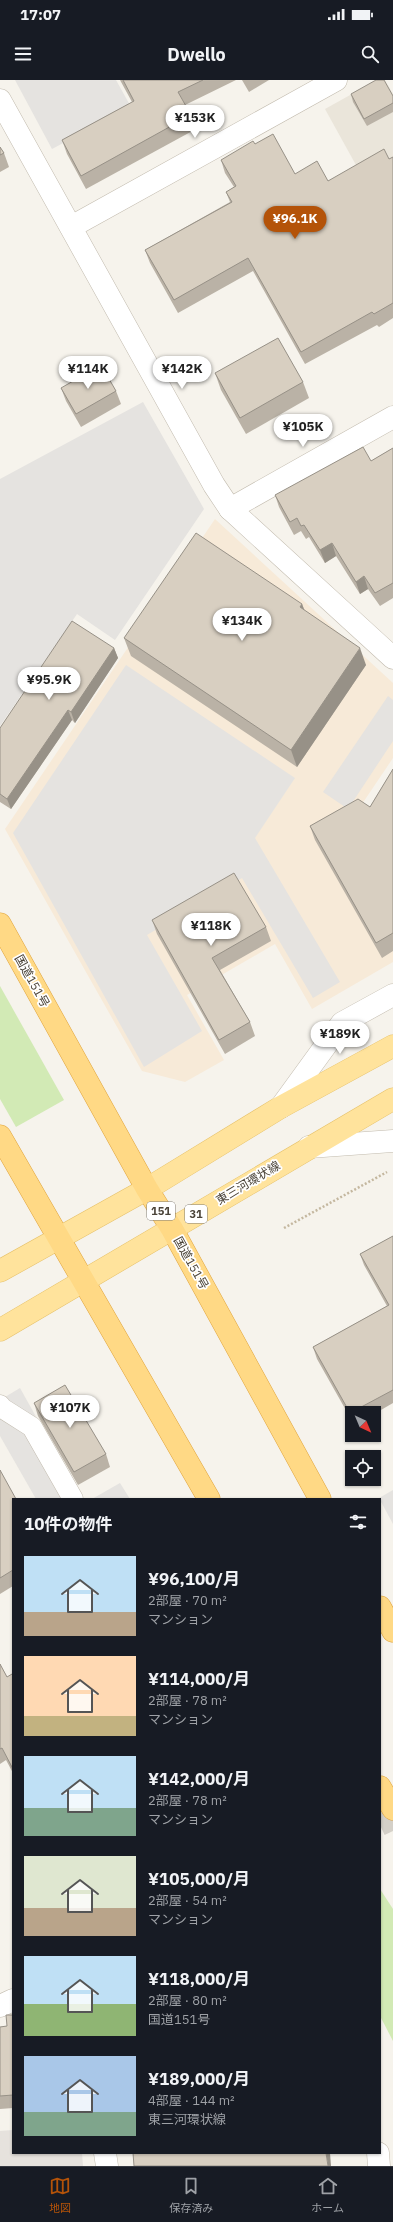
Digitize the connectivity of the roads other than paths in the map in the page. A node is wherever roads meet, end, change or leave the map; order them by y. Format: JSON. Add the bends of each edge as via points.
{"nodes":[{"id":1,"x":336,"y":80,"type":"edge"},
{"id":2,"x":0,"y":100,"type":"edge"},
{"id":3,"x":71,"y":227,"type":"junction"},
{"id":4,"x":393,"y":417,"type":"edge"},
{"id":5,"x":230,"y":509,"type":"junction"},
{"id":6,"x":393,"y":658,"type":"edge"},
{"id":7,"x":0,"y":924,"type":"edge"},
{"id":8,"x":393,"y":995,"type":"edge"},
{"id":9,"x":393,"y":1046,"type":"edge"},
{"id":10,"x":393,"y":1099,"type":"edge"},
{"id":11,"x":281,"y":1107,"type":"junction"},
{"id":12,"x":0,"y":1136,"type":"edge"},
{"id":13,"x":393,"y":1141,"type":"edge"},
{"id":14,"x":309,"y":1147,"type":"junction"},
{"id":15,"x":147,"y":1189,"type":"junction"},
{"id":16,"x":172,"y":1229,"type":"junction"},
{"id":17,"x":60,"y":1238,"type":"junction"},
{"id":18,"x":0,"y":1271,"type":"edge"},
{"id":19,"x":85,"y":1282,"type":"junction"},
{"id":20,"x":0,"y":1330,"type":"edge"},
{"id":21,"x":0,"y":1405,"type":"edge"},
{"id":22,"x":72,"y":1498,"type":"edge"},
{"id":23,"x":208,"y":1498,"type":"edge"},
{"id":24,"x":319,"y":1498,"type":"edge"},
{"id":25,"x":381,"y":1610,"type":"edge"},
{"id":26,"x":393,"y":1631,"type":"edge"},
{"id":27,"x":381,"y":1790,"type":"edge"},
{"id":28,"x":393,"y":1809,"type":"edge"},
{"id":29,"x":12,"y":2000,"type":"edge"},
{"id":30,"x":0,"y":2006,"type":"edge"},
{"id":31,"x":105,"y":2154,"type":"edge"},
{"id":32,"x":378,"y":2154,"type":"edge"},
{"id":33,"x":107,"y":2166,"type":"edge"},
{"id":34,"x":379,"y":2166,"type":"edge"}],
"edges":[{"from":1,"to":3,"type":"street"},
{"from":2,"to":3,"type":"street"},
{"from":3,"to":5,"type":"street","via":[[214,485]]},
{"from":4,"to":5,"type":"street"},
{"from":5,"to":6,"type":"street"},
{"from":7,"to":15,"type":"highway","name":"国道151号","number":"151"},
{"from":8,"to":11,"type":"street","via":[[342,1023]]},
{"from":9,"to":11,"type":"main road"},
{"from":10,"to":14,"type":"main road","name":"東三河環状線","number":"31"},
{"from":11,"to":15,"type":"main road"},
{"from":12,"to":17,"type":"highway"},
{"from":13,"to":14,"type":"street"},
{"from":14,"to":16,"type":"main road","name":"東三河環状線","number":"31"},
{"from":15,"to":16,"type":"highway","name":"国道151号","number":"151"},
{"from":15,"to":17,"type":"main road"},
{"from":16,"to":19,"type":"main road","name":"東三河環状線","number":"31"},
{"from":16,"to":24,"type":"highway","name":"国道151号","number":"151"},
{"from":17,"to":18,"type":"main road"},
{"from":17,"to":19,"type":"highway"},
{"from":19,"to":20,"type":"main road","name":"東三河環状線","number":"31"},
{"from":19,"to":23,"type":"highway"},
{"from":21,"to":22,"type":"lane","via":[[32,1427]]},
{"from":25,"to":26,"type":"highway"},
{"from":27,"to":28,"type":"highway"},
{"from":29,"to":30,"type":"street"},
{"from":31,"to":33,"type":"street"},
{"from":32,"to":34,"type":"street"}]}
